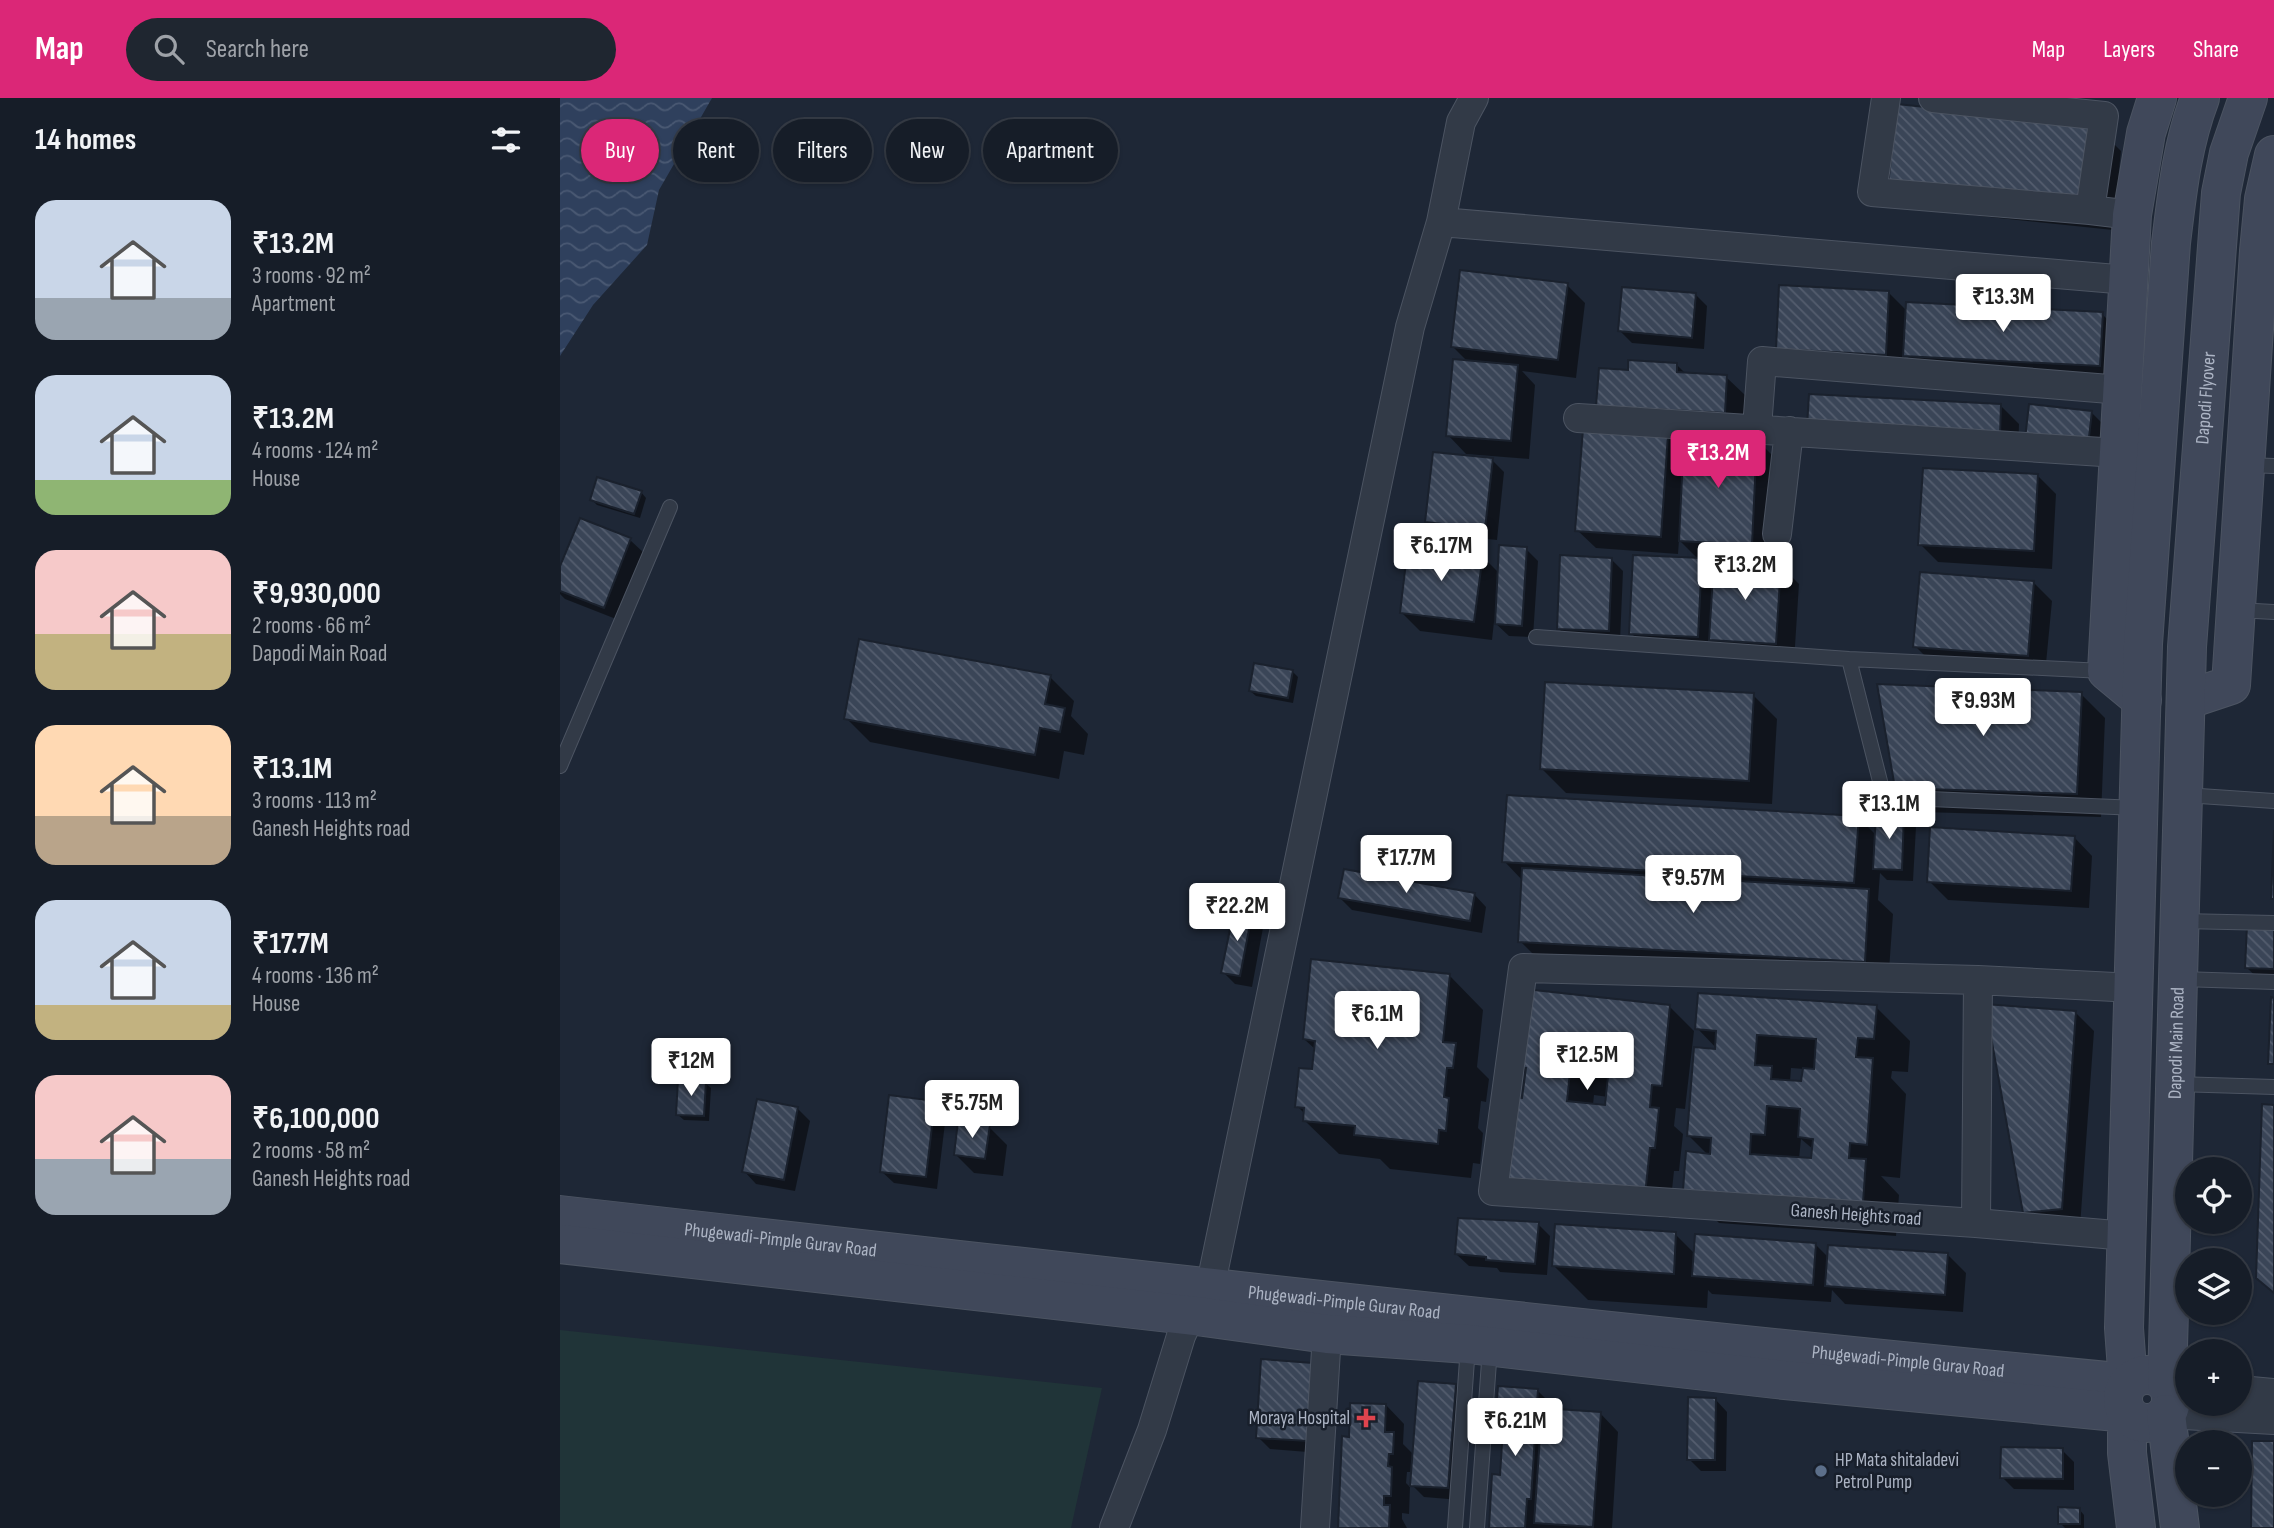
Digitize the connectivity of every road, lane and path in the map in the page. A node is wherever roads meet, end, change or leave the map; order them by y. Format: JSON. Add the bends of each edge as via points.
{"nodes":[{"id":1,"x":1474,"y":98,"type":"edge"},
{"id":2,"x":1886,"y":98,"type":"edge"},
{"id":3,"x":1933,"y":98,"type":"edge"},
{"id":4,"x":2157,"y":98,"type":"edge"},
{"id":5,"x":2200,"y":98,"type":"edge"},
{"id":6,"x":2248,"y":98,"type":"edge"},
{"id":7,"x":2274,"y":155,"type":"edge"},
{"id":8,"x":2090,"y":209,"type":"junction"},
{"id":9,"x":2132,"y":215,"type":"junction"},
{"id":10,"x":1441,"y":222,"type":"junction"},
{"id":11,"x":2128,"y":280,"type":"junction"},
{"id":12,"x":2265,"y":286,"type":"edge"},
{"id":13,"x":2122,"y":390,"type":"junction"},
{"id":14,"x":1578,"y":418,"type":"dead end"},
{"id":15,"x":1757,"y":428,"type":"junction"},
{"id":16,"x":1789,"y":431,"type":"junction"},
{"id":17,"x":2118,"y":453,"type":"junction"},
{"id":18,"x":2259,"y":466,"type":"edge"},
{"id":19,"x":670,"y":507,"type":"dead end"},
{"id":20,"x":1777,"y":534,"type":"dead end"},
{"id":21,"x":2235,"y":610,"type":"junction"},
{"id":22,"x":2274,"y":612,"type":"edge"},
{"id":23,"x":1536,"y":637,"type":"dead end"},
{"id":24,"x":1849,"y":659,"type":"junction"},
{"id":25,"x":2107,"y":671,"type":"junction"},
{"id":26,"x":2142,"y":701,"type":"junction"},
{"id":27,"x":2186,"y":701,"type":"junction"},
{"id":28,"x":560,"y":766,"type":"edge"},
{"id":29,"x":2183,"y":795,"type":"junction"},
{"id":30,"x":2274,"y":801,"type":"edge"},
{"id":31,"x":2139,"y":808,"type":"junction"},
{"id":32,"x":2180,"y":921,"type":"junction"},
{"id":33,"x":2274,"y":923,"type":"edge"},
{"id":34,"x":2178,"y":978,"type":"junction"},
{"id":35,"x":1978,"y":980,"type":"junction"},
{"id":36,"x":2274,"y":982,"type":"edge"},
{"id":37,"x":2134,"y":988,"type":"junction"},
{"id":38,"x":2175,"y":1084,"type":"junction"},
{"id":39,"x":2274,"y":1087,"type":"edge"},
{"id":40,"x":560,"y":1215,"type":"edge"},
{"id":41,"x":1976,"y":1223,"type":"junction"},
{"id":42,"x":2127,"y":1236,"type":"junction"},
{"id":43,"x":560,"y":1244,"type":"edge"},
{"id":44,"x":1207,"y":1303,"type":"junction"},
{"id":45,"x":1327,"y":1334,"type":"junction"},
{"id":46,"x":1479,"y":1346,"type":"junction"},
{"id":47,"x":1778,"y":1364,"type":"junction"},
{"id":48,"x":2252,"y":1391,"type":"edge"},
{"id":49,"x":2274,"y":1394,"type":"edge"},
{"id":50,"x":2173,"y":1395,"type":"edge"},
{"id":51,"x":2128,"y":1398,"type":"junction"},
{"id":52,"x":2274,"y":1420,"type":"edge"},
{"id":53,"x":1114,"y":1528,"type":"edge"},
{"id":54,"x":1315,"y":1528,"type":"edge"},
{"id":55,"x":1455,"y":1528,"type":"edge"},
{"id":56,"x":1477,"y":1528,"type":"edge"},
{"id":57,"x":2136,"y":1528,"type":"edge"},
{"id":58,"x":2180,"y":1528,"type":"edge"}],
"edges":[{"from":1,"to":10,"type":"street","via":[[1461,122]]},
{"from":2,"to":8,"type":"street","via":[[1872,192]]},
{"from":3,"to":8,"type":"street","via":[[2104,116]]},
{"from":4,"to":9,"type":"street"},
{"from":5,"to":26,"type":"street","via":[[2186,143],[2172,243]]},
{"from":6,"to":27,"type":"street","name":"Dapodi Flyover","via":[[2229,153],[2215,247]]},
{"from":7,"to":12,"type":"street","via":[[2264,199]]},
{"from":8,"to":9,"type":"street"},
{"from":9,"to":11,"type":"street"},
{"from":10,"to":11,"type":"street"},
{"from":10,"to":44,"type":"street","via":[[1410,327]]},
{"from":11,"to":13,"type":"street"},
{"from":12,"to":18,"type":"street"},
{"from":13,"to":15,"type":"street","via":[[1762,361]]},
{"from":13,"to":17,"type":"street"},
{"from":14,"to":15,"type":"street"},
{"from":15,"to":16,"type":"street"},
{"from":16,"to":17,"type":"street"},
{"from":16,"to":20,"type":"street"},
{"from":17,"to":25,"type":"street"},
{"from":18,"to":21,"type":"street"},
{"from":19,"to":28,"type":"lane"},
{"from":21,"to":22,"type":"lane"},
{"from":21,"to":27,"type":"street","via":[[2231,685]]},
{"from":23,"to":24,"type":"lane"},
{"from":24,"to":25,"type":"lane"},
{"from":24,"to":31,"type":"lane","via":[[1884,797]]},
{"from":25,"to":26,"type":"street"},
{"from":26,"to":31,"type":"street"},
{"from":27,"to":29,"type":"street","name":"Dapodi Main Road"},
{"from":29,"to":30,"type":"lane"},
{"from":29,"to":32,"type":"street","name":"Dapodi Main Road"},
{"from":31,"to":37,"type":"street"},
{"from":32,"to":33,"type":"lane"},
{"from":32,"to":34,"type":"street","name":"Dapodi Main Road"},
{"from":34,"to":36,"type":"lane"},
{"from":34,"to":38,"type":"street","name":"Dapodi Main Road"},
{"from":35,"to":37,"type":"street"},
{"from":35,"to":41,"type":"street"},
{"from":35,"to":41,"type":"street","name":"Ganesh Heights road","via":[[1524,968],[1493,1191]]},
{"from":37,"to":42,"type":"street"},
{"from":38,"to":39,"type":"lane"},
{"from":38,"to":50,"type":"street","name":"Dapodi Main Road"},
{"from":40,"to":44,"type":"street","name":"Phugewadi-Pimple Gurav Road"},
{"from":41,"to":42,"type":"street","name":"Ganesh Heights road"},
{"from":42,"to":51,"type":"street","via":[[2124,1328]]},
{"from":43,"to":44,"type":"street","name":"Phugewadi-Pimple Gurav Road"},
{"from":44,"to":45,"type":"street","name":"Phugewadi-Pimple Gurav Road"},
{"from":44,"to":47,"type":"street","name":"Phugewadi-Pimple Gurav Road"},
{"from":44,"to":53,"type":"street","via":[[1181,1336],[1152,1430]]},
{"from":45,"to":46,"type":"street","name":"Phugewadi-Pimple Gurav Road"},
{"from":45,"to":54,"type":"street"},
{"from":46,"to":47,"type":"street","name":"Phugewadi-Pimple Gurav Road"},
{"from":46,"to":55,"type":"lane"},
{"from":46,"to":56,"type":"lane"},
{"from":47,"to":51,"type":"street","name":"Phugewadi-Pimple Gurav Road"},
{"from":48,"to":49,"type":"street"},
{"from":50,"to":51,"type":"street","name":"Phugewadi-Pimple Gurav Road","via":[[2160,1420],[2145,1423],[2137,1421]]},
{"from":50,"to":52,"type":"street"},
{"from":50,"to":58,"type":"street","name":"Dapodi Main Road"},
{"from":51,"to":57,"type":"street","via":[[2127,1453]]}]}
